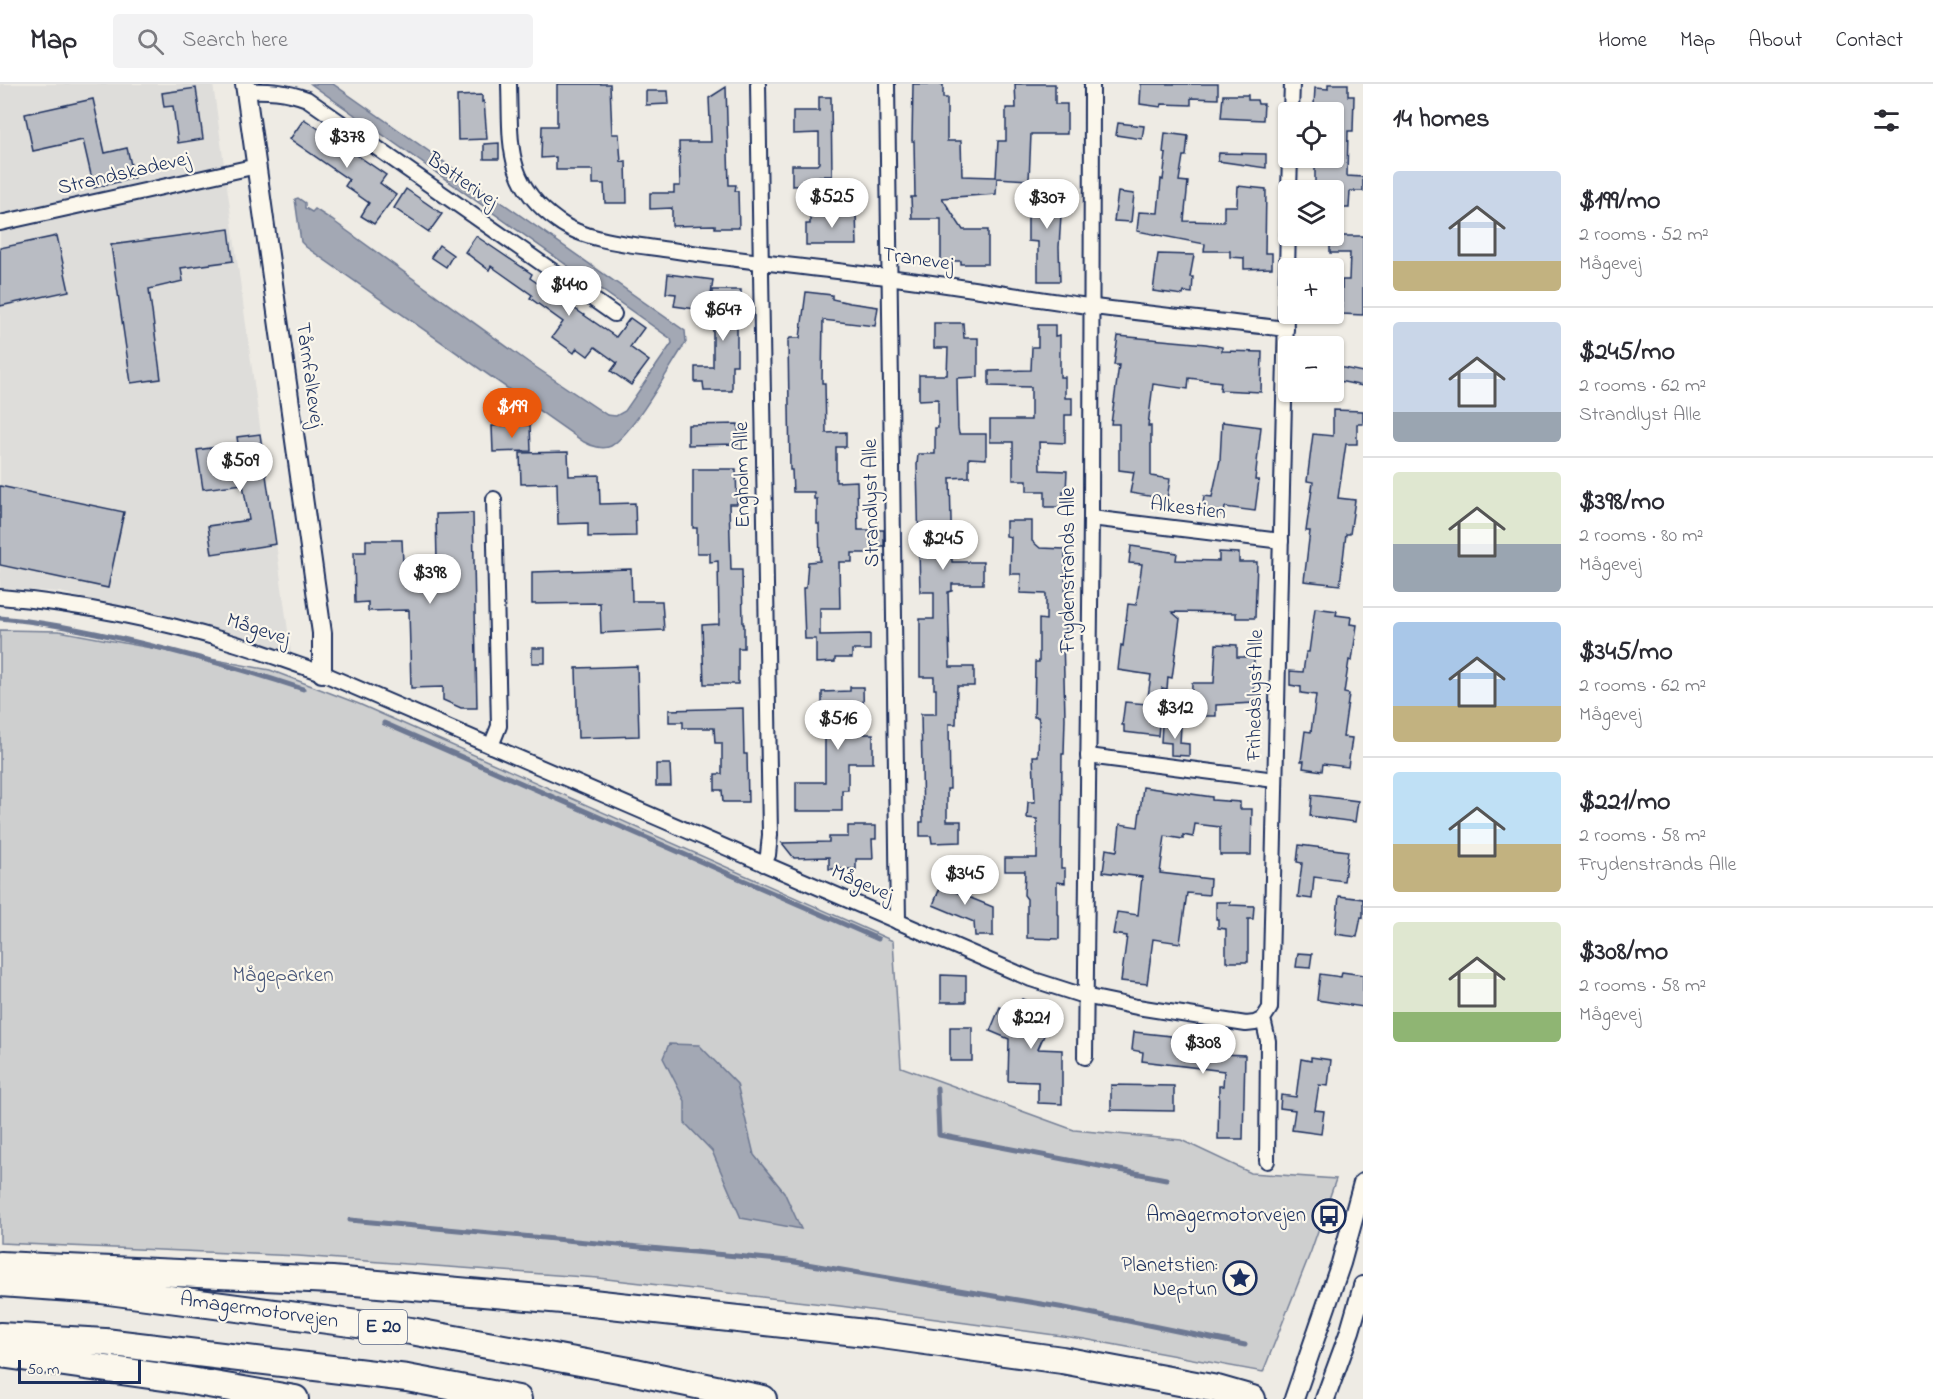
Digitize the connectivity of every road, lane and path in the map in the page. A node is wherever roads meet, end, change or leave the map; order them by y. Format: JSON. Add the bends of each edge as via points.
{"nodes":[{"id":1,"x":510,"y":84,"type":"edge"},
{"id":2,"x":758,"y":84,"type":"edge"},
{"id":3,"x":887,"y":84,"type":"edge"},
{"id":4,"x":1092,"y":84,"type":"edge"},
{"id":5,"x":1292,"y":84,"type":"edge"},
{"id":6,"x":245,"y":87,"type":"edge"},
{"id":7,"x":1291,"y":102,"type":"edge"},
{"id":8,"x":257,"y":166,"type":"junction"},
{"id":9,"x":0,"y":223,"type":"edge"},
{"id":10,"x":1288,"y":246,"type":"edge"},
{"id":11,"x":760,"y":263,"type":"junction"},
{"id":12,"x":890,"y":277,"type":"junction"},
{"id":13,"x":1090,"y":306,"type":"junction"},
{"id":14,"x":614,"y":314,"type":"dead end"},
{"id":15,"x":1286,"y":329,"type":"junction"},
{"id":16,"x":494,"y":499,"type":"dead end"},
{"id":17,"x":1091,"y":518,"type":"junction"},
{"id":18,"x":1281,"y":541,"type":"junction"},
{"id":19,"x":0,"y":597,"type":"edge"},
{"id":20,"x":322,"y":673,"type":"junction"},
{"id":21,"x":491,"y":747,"type":"junction"},
{"id":22,"x":1088,"y":756,"type":"junction"},
{"id":23,"x":1275,"y":780,"type":"junction"},
{"id":24,"x":764,"y":864,"type":"junction"},
{"id":25,"x":898,"y":922,"type":"junction"},
{"id":26,"x":1084,"y":996,"type":"junction"},
{"id":27,"x":1263,"y":1019,"type":"junction"},
{"id":28,"x":1085,"y":1057,"type":"dead end"},
{"id":29,"x":1267,"y":1161,"type":"dead end"},
{"id":30,"x":1363,"y":1183,"type":"edge"},
{"id":31,"x":0,"y":1265,"type":"edge"},
{"id":32,"x":0,"y":1283,"type":"edge"},
{"id":33,"x":1363,"y":1286,"type":"edge"},
{"id":34,"x":0,"y":1336,"type":"edge"},
{"id":35,"x":0,"y":1354,"type":"edge"},
{"id":36,"x":295,"y":1399,"type":"edge"},
{"id":37,"x":518,"y":1399,"type":"edge"},
{"id":38,"x":763,"y":1399,"type":"edge"},
{"id":39,"x":1252,"y":1399,"type":"edge"},
{"id":40,"x":1294,"y":1399,"type":"edge"},
{"id":41,"x":1325,"y":1399,"type":"edge"}],
"edges":[{"from":1,"to":11,"type":"street","name":"Tranevej","via":[[511,142],[521,183],[537,204],[560,223],[607,240]]},
{"from":2,"to":11,"type":"street","name":"Engholm Alle"},
{"from":3,"to":12,"type":"street","name":"Strandlyst Alle"},
{"from":4,"to":13,"type":"street","name":"Frydenstrands Alle"},
{"from":5,"to":7,"type":"street"},
{"from":6,"to":8,"type":"street","name":"Tårnfalkevej"},
{"from":6,"to":14,"type":"street","name":"Batterivej","via":[[288,92],[307,99]]},
{"from":8,"to":9,"type":"street","name":"Strandskadevej"},
{"from":8,"to":20,"type":"street","name":"Tårnfalkevej","via":[[322,633]]},
{"from":10,"to":15,"type":"street","name":"Frihedslyst Alle"},
{"from":11,"to":12,"type":"street","name":"Tranevej"},
{"from":11,"to":24,"type":"street","name":"Engholm Alle","via":[[771,835]]},
{"from":12,"to":13,"type":"street","name":"Tranevej"},
{"from":12,"to":25,"type":"street","name":"Strandlyst Alle"},
{"from":13,"to":15,"type":"street","name":"Tranevej"},
{"from":13,"to":17,"type":"street","name":"Frydenstrands Alle"},
{"from":15,"to":18,"type":"street","name":"Frihedslyst Alle"},
{"from":16,"to":21,"type":"street","via":[[499,726]]},
{"from":17,"to":18,"type":"street","name":"Alkestien"},
{"from":17,"to":22,"type":"street","name":"Frydenstrands Alle"},
{"from":18,"to":23,"type":"street","name":"Frihedslyst Alle"},
{"from":19,"to":20,"type":"street","name":"Mågevej","via":[[122,615],[230,642]]},
{"from":20,"to":21,"type":"street","name":"Mågevej"},
{"from":21,"to":24,"type":"street","name":"Mågevej"},
{"from":22,"to":23,"type":"street"},
{"from":22,"to":26,"type":"street","name":"Frydenstrands Alle"},
{"from":23,"to":27,"type":"street","name":"Frihedslyst Alle","via":[[1270,1008]]},
{"from":24,"to":25,"type":"street","name":"Mågevej"},
{"from":25,"to":26,"type":"street","name":"Mågevej","via":[[1031,979]]},
{"from":26,"to":27,"type":"street","name":"Mågevej","via":[[1246,1024]]},
{"from":26,"to":28,"type":"street","name":"Frydenstrands Alle"},
{"from":27,"to":29,"type":"street","name":"Frihedslyst Alle","via":[[1268,1041]]},
{"from":30,"to":40,"type":"street","via":[[1341,1263]]},
{"from":31,"to":39,"type":"highway","via":[[332,1280],[597,1304],[875,1334],[1062,1360]]},
{"from":32,"to":38,"type":"highway","name":"Amagermotorvejen","number":"E 20","via":[[101,1290],[411,1331]]},
{"from":33,"to":41,"type":"street"},
{"from":34,"to":37,"type":"highway","number":"E 20","via":[[105,1342],[407,1378]]},
{"from":35,"to":36,"type":"highway"}]}
